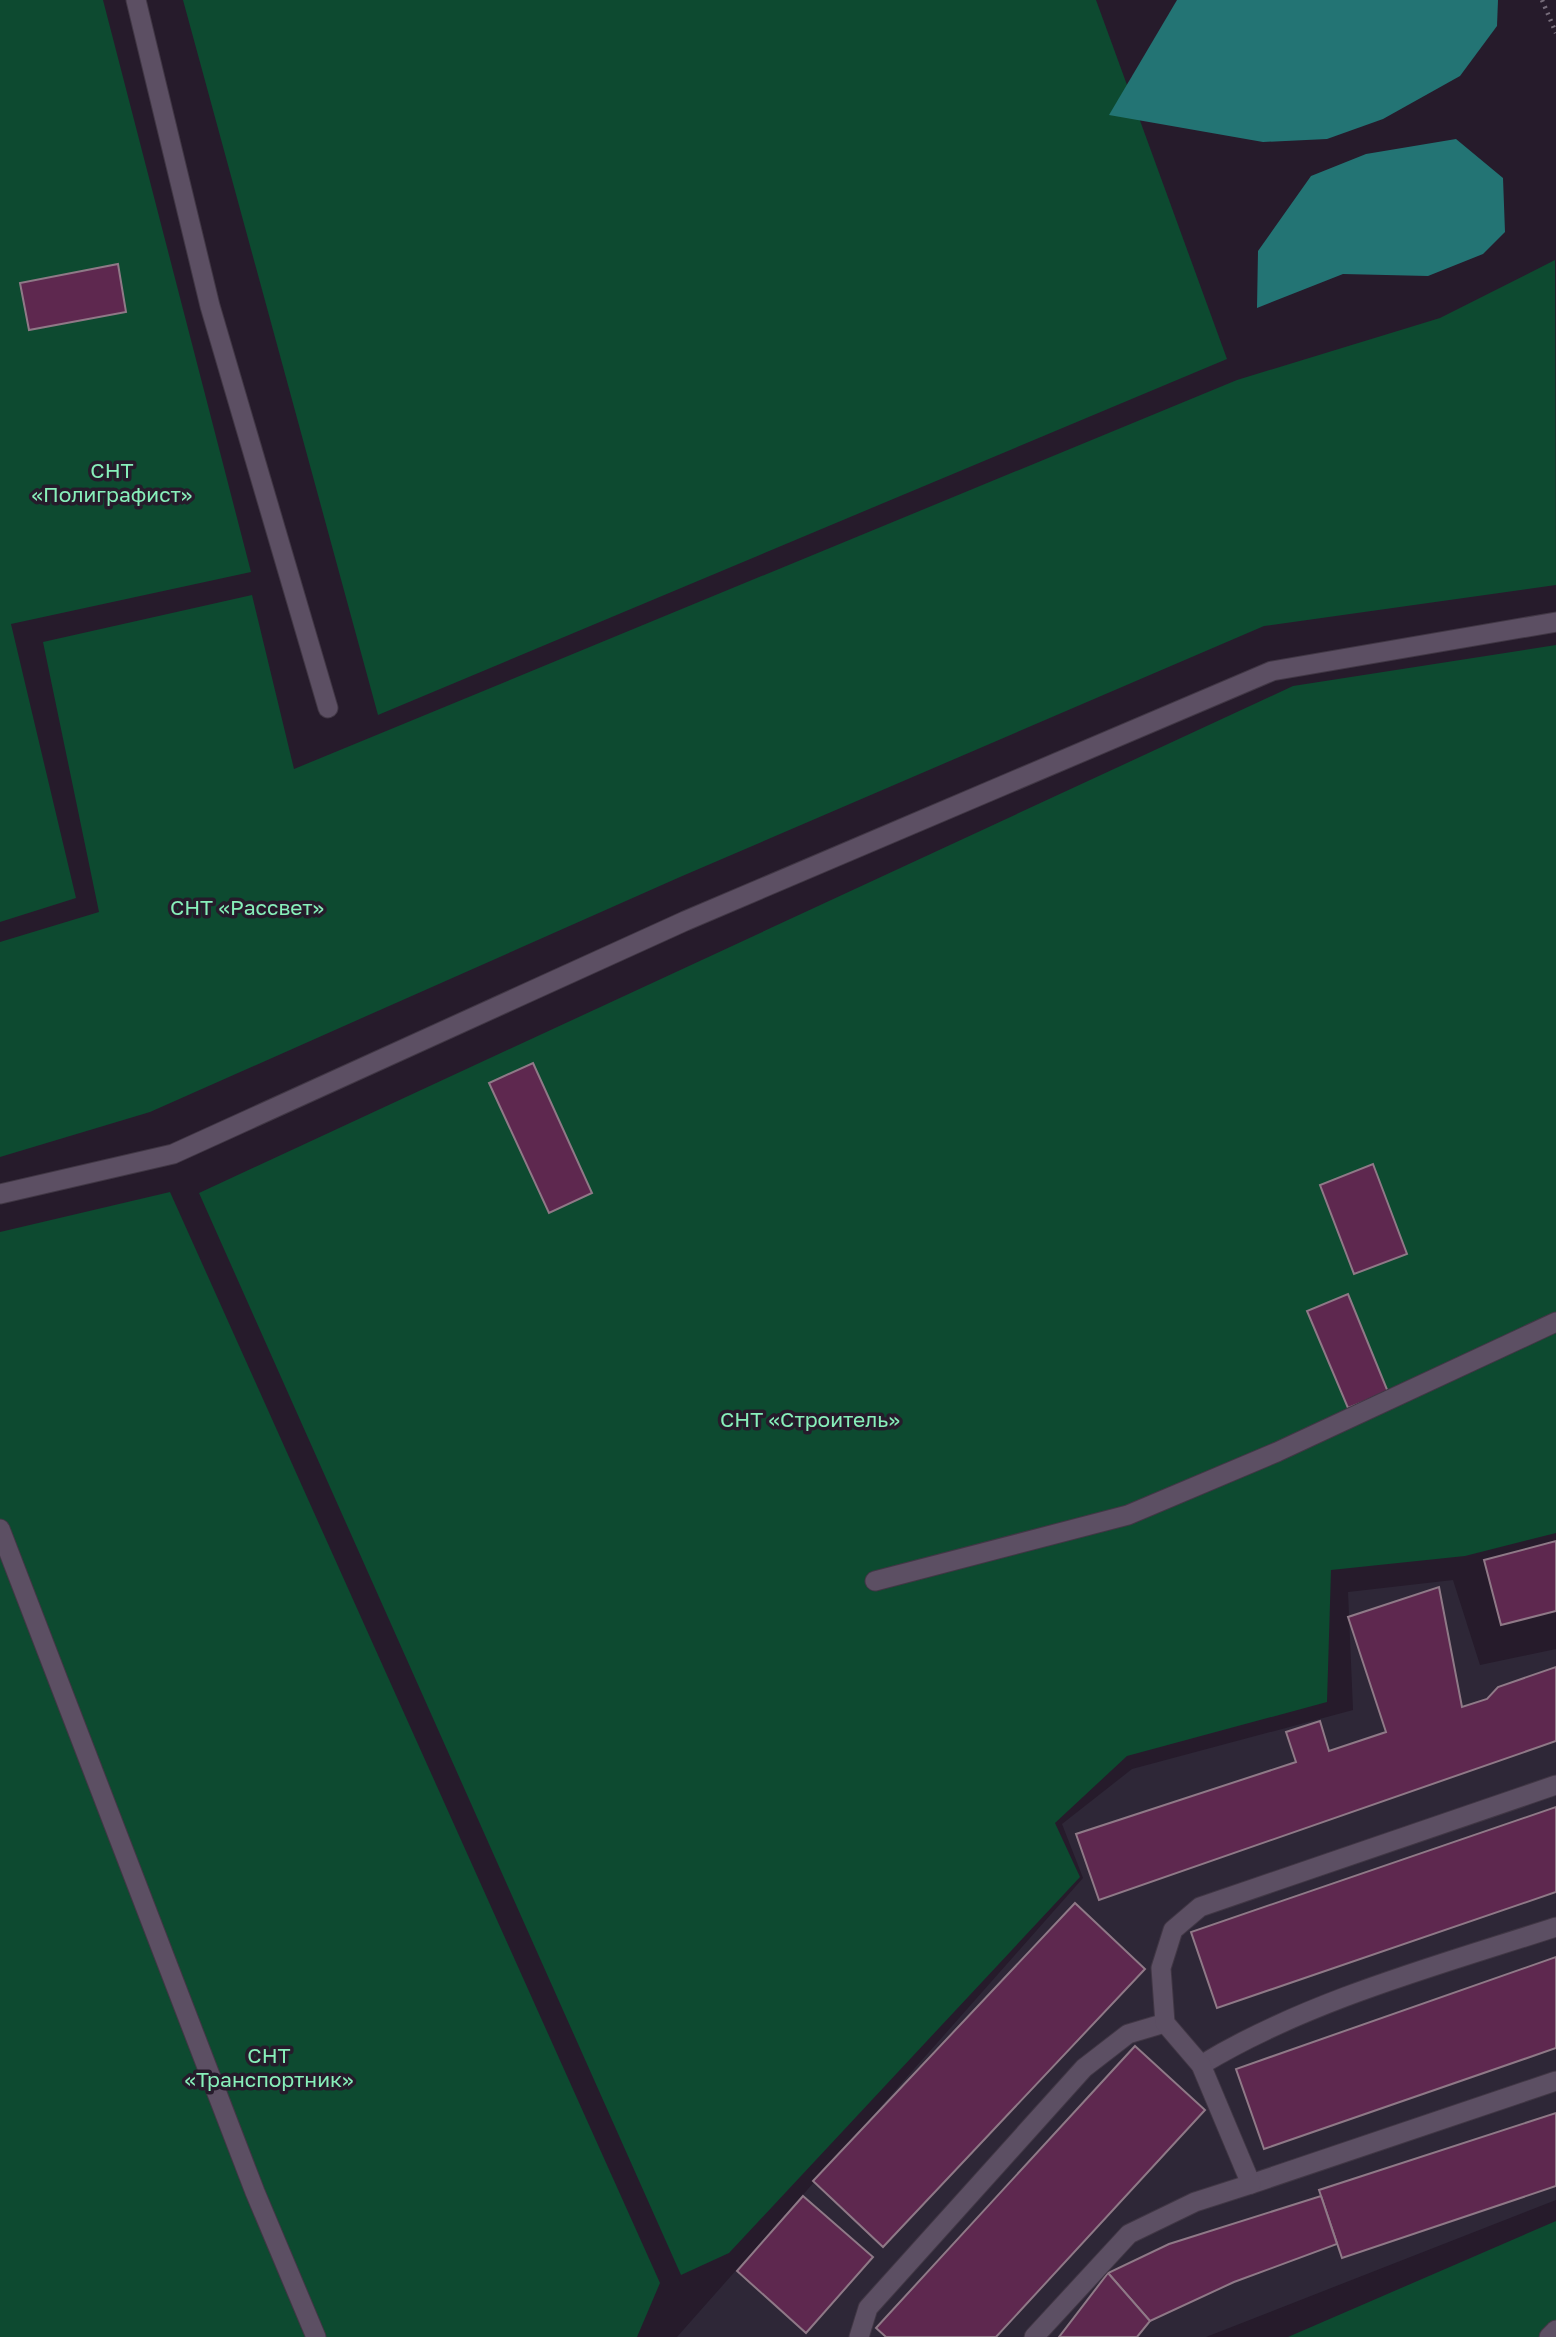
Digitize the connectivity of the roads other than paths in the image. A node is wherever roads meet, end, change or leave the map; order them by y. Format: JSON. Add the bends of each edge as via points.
{"nodes":[{"id":1,"x":136,"y":0,"type":"edge"},
{"id":2,"x":1556,"y":622,"type":"edge"},
{"id":3,"x":328,"y":708,"type":"dead end"},
{"id":4,"x":0,"y":1194,"type":"edge"},
{"id":5,"x":1556,"y":1322,"type":"edge"},
{"id":6,"x":0,"y":1529,"type":"edge"},
{"id":7,"x":875,"y":1581,"type":"dead end"},
{"id":8,"x":1556,"y":1785,"type":"edge"},
{"id":9,"x":1556,"y":1927,"type":"edge"},
{"id":10,"x":1165,"y":2023,"type":"junction"},
{"id":11,"x":1201,"y":2065,"type":"junction"},
{"id":12,"x":1556,"y":2081,"type":"edge"},
{"id":13,"x":1251,"y":2185,"type":"junction"},
{"id":14,"x":1556,"y":2330,"type":"edge"},
{"id":15,"x":316,"y":2337,"type":"edge"},
{"id":16,"x":859,"y":2337,"type":"edge"},
{"id":17,"x":1034,"y":2337,"type":"edge"},
{"id":18,"x":1549,"y":2337,"type":"edge"}],
"edges":[{"from":1,"to":3,"type":"street","via":[[211,306]]},
{"from":2,"to":4,"type":"street","via":[[1272,671],[685,920],[173,1154]]},
{"from":5,"to":7,"type":"street","via":[[1277,1452],[1128,1515]]},
{"from":6,"to":15,"type":"street","via":[[244,2166]]},
{"from":8,"to":10,"type":"street","via":[[1200,1907],[1173,1930],[1161,1968]]},
{"from":9,"to":11,"type":"street","via":[[1393,1980],[1238,2043]]},
{"from":10,"to":11,"type":"street"},
{"from":10,"to":16,"type":"street","via":[[1128,2034],[1084,2068],[883,2289],[868,2308]]},
{"from":11,"to":13,"type":"street"},
{"from":12,"to":13,"type":"street"},
{"from":13,"to":17,"type":"street","via":[[1195,2202],[1129,2234]]},
{"from":14,"to":18,"type":"street"}]}
